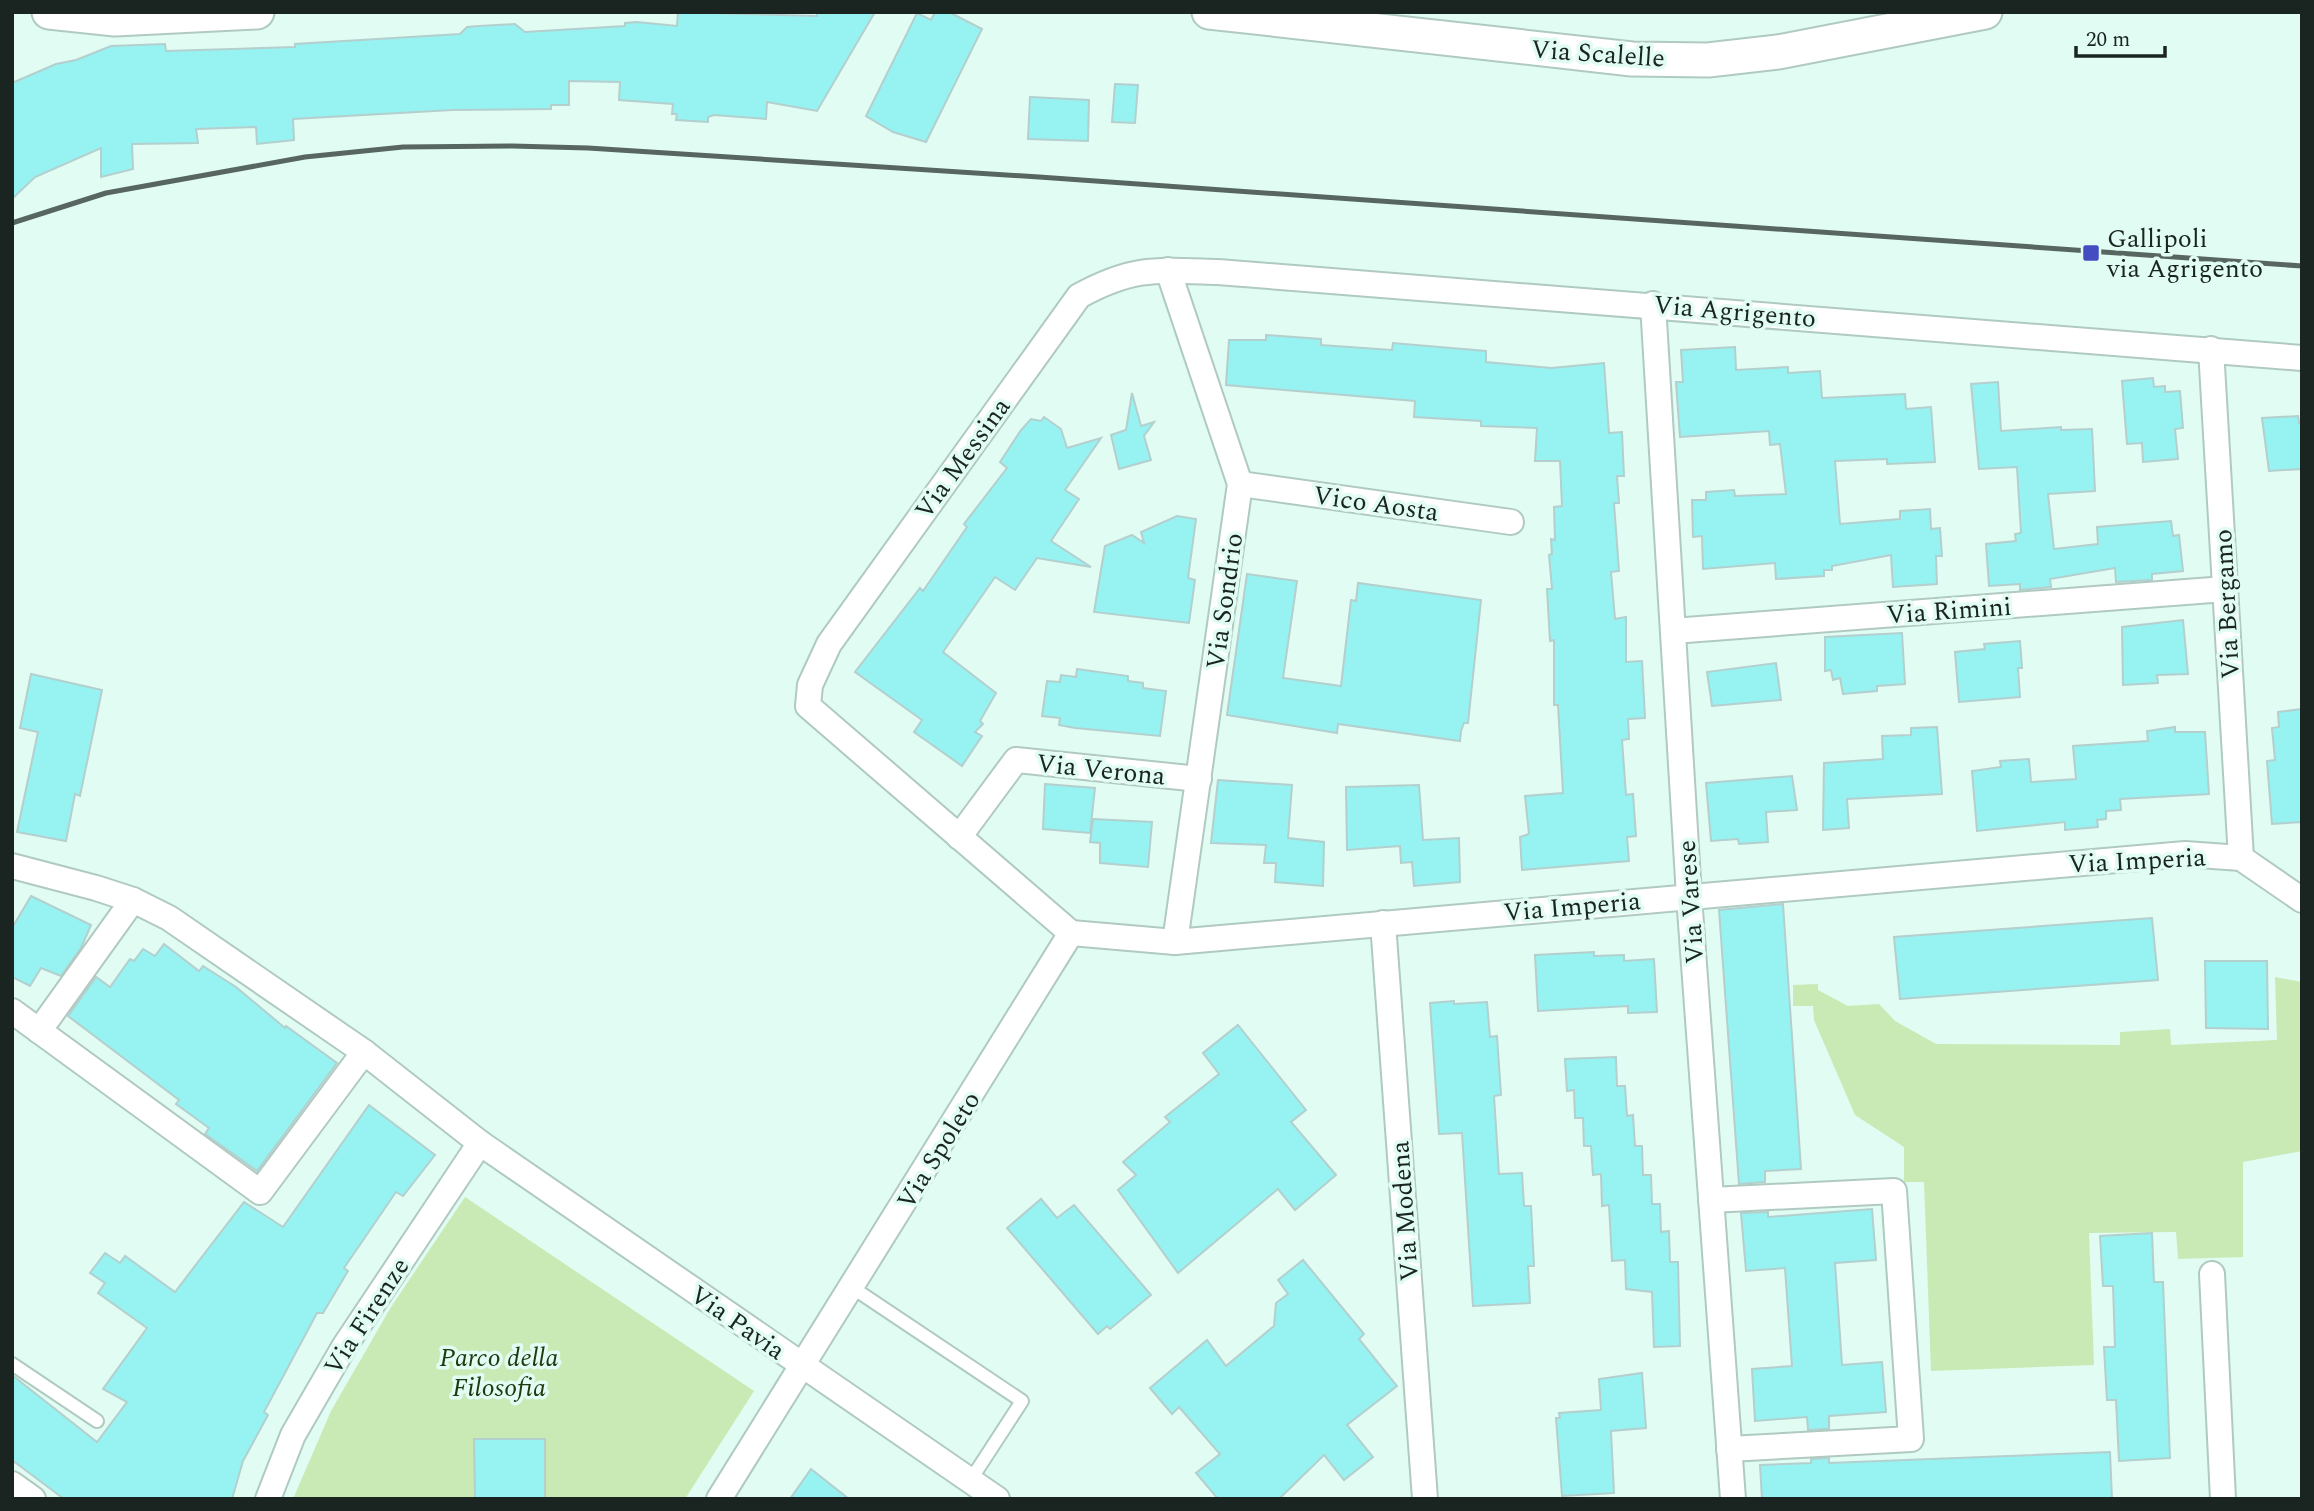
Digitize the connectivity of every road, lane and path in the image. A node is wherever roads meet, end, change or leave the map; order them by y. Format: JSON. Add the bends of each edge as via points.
{"nodes":[{"id":1,"x":49,"y":12,"type":"edge"},
{"id":2,"x":257,"y":12,"type":"edge"},
{"id":3,"x":1209,"y":12,"type":"edge"},
{"id":4,"x":1985,"y":12,"type":"edge"},
{"id":5,"x":1168,"y":270,"type":"junction"},
{"id":6,"x":1653,"y":304,"type":"junction"},
{"id":7,"x":2211,"y":349,"type":"junction"},
{"id":8,"x":2302,"y":358,"type":"edge"},
{"id":9,"x":1240,"y":484,"type":"junction"},
{"id":10,"x":1511,"y":522,"type":"dead end"},
{"id":11,"x":2225,"y":589,"type":"junction"},
{"id":12,"x":1673,"y":631,"type":"junction"},
{"id":13,"x":1199,"y":779,"type":"junction"},
{"id":14,"x":959,"y":837,"type":"junction"},
{"id":15,"x":2241,"y":858,"type":"junction"},
{"id":16,"x":12,"y":866,"type":"edge"},
{"id":17,"x":1689,"y":895,"type":"junction"},
{"id":18,"x":2302,"y":900,"type":"edge"},
{"id":19,"x":133,"y":901,"type":"junction"},
{"id":20,"x":1383,"y":923,"type":"junction"},
{"id":21,"x":1071,"y":933,"type":"junction"},
{"id":22,"x":1175,"y":942,"type":"junction"},
{"id":23,"x":12,"y":1011,"type":"edge"},
{"id":24,"x":39,"y":1031,"type":"junction"},
{"id":25,"x":364,"y":1052,"type":"junction"},
{"id":26,"x":480,"y":1143,"type":"junction"},
{"id":27,"x":1711,"y":1200,"type":"junction"},
{"id":28,"x":2212,"y":1274,"type":"dead end"},
{"id":29,"x":853,"y":1288,"type":"junction"},
{"id":30,"x":12,"y":1364,"type":"edge"},
{"id":31,"x":801,"y":1365,"type":"junction"},
{"id":32,"x":97,"y":1422,"type":"dead end"},
{"id":33,"x":1729,"y":1449,"type":"junction"},
{"id":34,"x":970,"y":1481,"type":"junction"},
{"id":35,"x":12,"y":1484,"type":"edge"},
{"id":36,"x":33,"y":1499,"type":"edge"},
{"id":37,"x":268,"y":1499,"type":"edge"},
{"id":38,"x":719,"y":1499,"type":"edge"},
{"id":39,"x":997,"y":1499,"type":"edge"},
{"id":40,"x":1425,"y":1499,"type":"edge"},
{"id":41,"x":1733,"y":1499,"type":"edge"},
{"id":42,"x":2223,"y":1499,"type":"edge"}],
"edges":[{"from":1,"to":2,"type":"main road","via":[[115,19]]},
{"from":3,"to":4,"type":"main road","name":"Via Scalelle","via":[[1632,58],[1708,60],[1778,52]]},
{"from":5,"to":6,"type":"street","name":"Via Agrigento"},
{"from":5,"to":9,"type":"street","name":"Via Sondrio"},
{"from":5,"to":14,"type":"street","name":"Via Messina","via":[[1112,278],[1079,296],[829,644],[810,685],[808,706]]},
{"from":6,"to":7,"type":"street","name":"Via Agrigento"},
{"from":6,"to":12,"type":"street","name":"Via Varese"},
{"from":7,"to":8,"type":"street","name":"Via Agrigento"},
{"from":7,"to":11,"type":"street","name":"Via Bergamo"},
{"from":9,"to":10,"type":"street","name":"Vico Aosta"},
{"from":9,"to":13,"type":"street","name":"Via Sondrio"},
{"from":11,"to":12,"type":"street","name":"Via Rimini"},
{"from":11,"to":15,"type":"street","name":"Via Bergamo"},
{"from":12,"to":17,"type":"street","name":"Via Varese"},
{"from":13,"to":14,"type":"street","name":"Via Verona","via":[[1016,760]]},
{"from":13,"to":22,"type":"street","name":"Via Sondrio"},
{"from":14,"to":21,"type":"street"},
{"from":15,"to":17,"type":"street","name":"Via Imperia","via":[[2185,854]]},
{"from":15,"to":18,"type":"street"},
{"from":16,"to":19,"type":"street","name":"Via Pavia"},
{"from":17,"to":20,"type":"street","name":"Via Imperia"},
{"from":17,"to":27,"type":"street","name":"Via Varese"},
{"from":19,"to":24,"type":"street"},
{"from":19,"to":25,"type":"street","name":"Via Pavia","via":[[169,918]]},
{"from":20,"to":22,"type":"street","name":"Via Imperia"},
{"from":20,"to":40,"type":"street","name":"Via Modena"},
{"from":21,"to":22,"type":"street","name":"Via Imperia"},
{"from":21,"to":29,"type":"street","name":"Via Spoleto"},
{"from":23,"to":24,"type":"street"},
{"from":24,"to":25,"type":"street","via":[[260,1192]]},
{"from":25,"to":26,"type":"street","name":"Via Pavia"},
{"from":26,"to":31,"type":"street","name":"Via Pavia"},
{"from":26,"to":37,"type":"street","name":"Via Firenze","via":[[344,1347],[293,1435]]},
{"from":27,"to":33,"type":"street","name":"Via Varese"},
{"from":27,"to":33,"type":"street","via":[[1894,1191],[1911,1439]]},
{"from":28,"to":42,"type":"street"},
{"from":29,"to":31,"type":"street","name":"Via Spoleto"},
{"from":29,"to":34,"type":"lane","via":[[1022,1401]]},
{"from":30,"to":32,"type":"lane"},
{"from":31,"to":34,"type":"street","name":"Via Pavia"},
{"from":31,"to":38,"type":"street","name":"Via Spoleto"},
{"from":33,"to":41,"type":"street","name":"Via Varese"},
{"from":34,"to":39,"type":"street","name":"Via Pavia"},
{"from":35,"to":36,"type":"street"}]}
